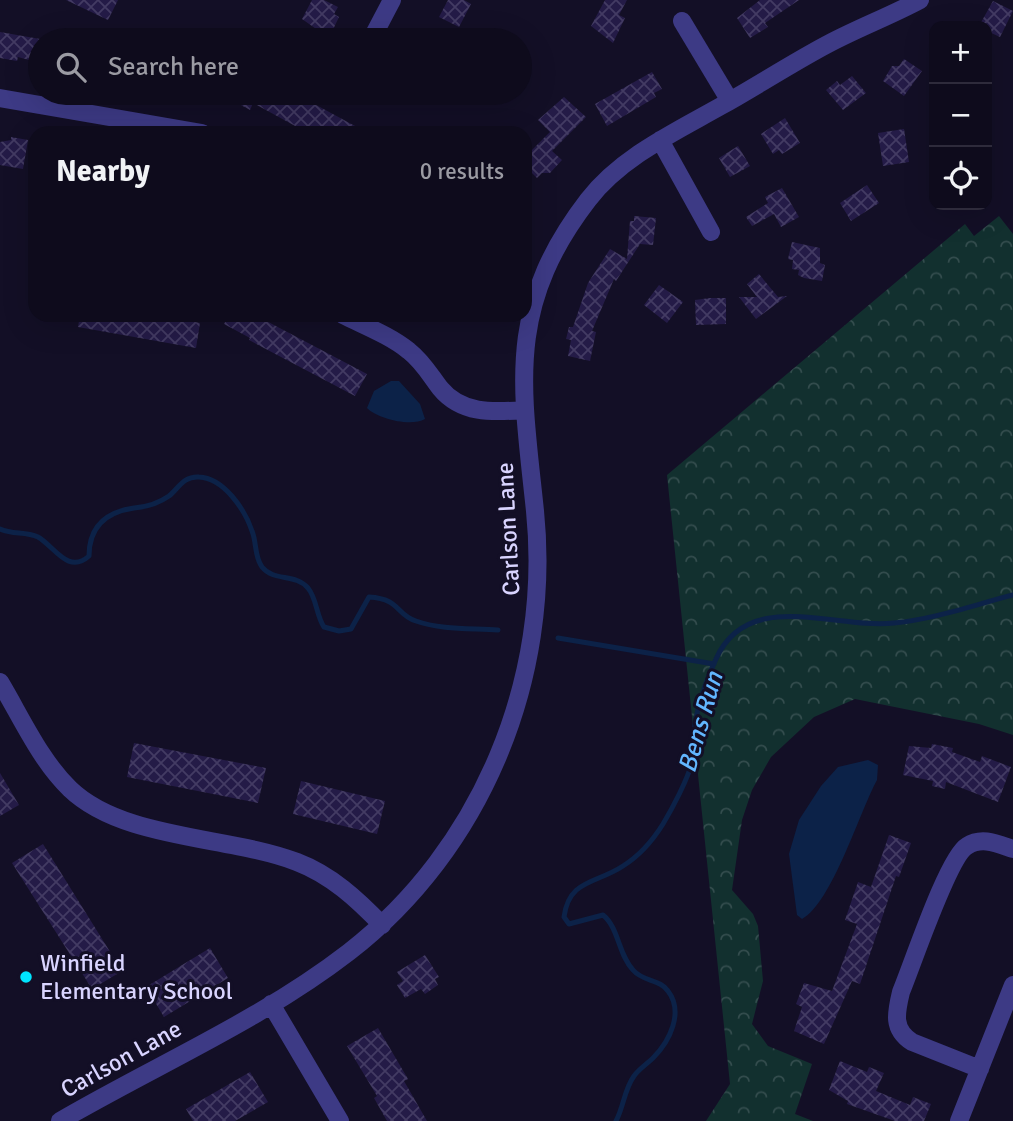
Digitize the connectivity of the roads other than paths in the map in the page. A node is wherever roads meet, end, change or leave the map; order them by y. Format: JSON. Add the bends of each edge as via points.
{"nodes":[{"id":1,"x":392,"y":0,"type":"edge"},
{"id":2,"x":920,"y":0,"type":"edge"},
{"id":3,"x":682,"y":21,"type":"dead end"},
{"id":4,"x":377,"y":28,"type":"edge"},
{"id":5,"x":0,"y":97,"type":"edge"},
{"id":6,"x":730,"y":101,"type":"junction"},
{"id":7,"x":28,"y":102,"type":"edge"},
{"id":8,"x":45,"y":105,"type":"edge"},
{"id":9,"x":163,"y":126,"type":"edge"},
{"id":10,"x":660,"y":140,"type":"junction"},
{"id":11,"x":711,"y":232,"type":"dead end"},
{"id":12,"x":533,"y":276,"type":"edge"},
{"id":13,"x":356,"y":322,"type":"edge"},
{"id":14,"x":527,"y":322,"type":"edge"},
{"id":15,"x":524,"y":410,"type":"junction"},
{"id":16,"x":0,"y":682,"type":"edge"},
{"id":17,"x":1013,"y":849,"type":"edge"},
{"id":18,"x":382,"y":925,"type":"junction"},
{"id":19,"x":1013,"y":985,"type":"edge"},
{"id":20,"x":271,"y":1004,"type":"junction"},
{"id":21,"x":980,"y":1069,"type":"junction"},
{"id":22,"x":62,"y":1120,"type":"edge"},
{"id":23,"x":336,"y":1120,"type":"edge"},
{"id":24,"x":959,"y":1121,"type":"edge"}],
"edges":[{"from":1,"to":4,"type":"street"},
{"from":2,"to":6,"type":"street","name":"Carlson Lane","via":[[824,46]]},
{"from":3,"to":6,"type":"street"},
{"from":5,"to":7,"type":"street"},
{"from":6,"to":10,"type":"street","name":"Carlson Lane"},
{"from":8,"to":9,"type":"street"},
{"from":10,"to":11,"type":"street"},
{"from":10,"to":12,"type":"street","name":"Carlson Lane","via":[[622,166],[591,196]]},
{"from":13,"to":15,"type":"street","via":[[408,349],[441,389],[461,405],[488,412]]},
{"from":14,"to":15,"type":"street","name":"Carlson Lane"},
{"from":15,"to":18,"type":"street","name":"Carlson Lane","via":[[538,555],[535,616],[520,694],[503,747],[481,793],[419,885]]},
{"from":16,"to":18,"type":"street","via":[[49,765],[93,806],[122,820],[296,861],[350,893]]},
{"from":17,"to":21,"type":"street","via":[[977,841],[956,855],[895,1015],[902,1035],[912,1042]]},
{"from":18,"to":20,"type":"street","name":"Carlson Lane"},
{"from":19,"to":21,"type":"street"},
{"from":20,"to":22,"type":"street","name":"Carlson Lane"},
{"from":20,"to":23,"type":"street"},
{"from":21,"to":24,"type":"street"}]}
